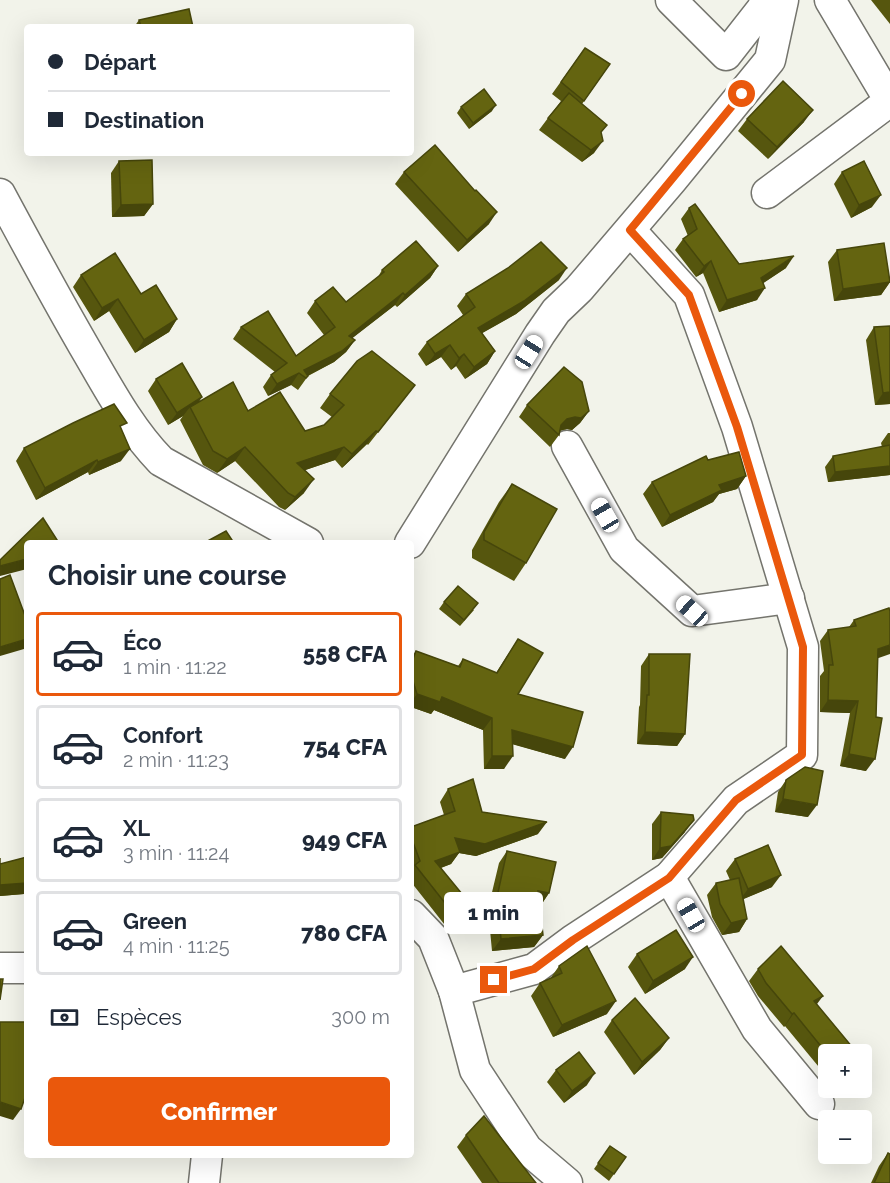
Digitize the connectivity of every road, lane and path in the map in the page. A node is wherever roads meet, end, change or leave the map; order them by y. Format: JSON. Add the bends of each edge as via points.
{"nodes":[{"id":1,"x":671,"y":0,"type":"edge"},
{"id":2,"x":766,"y":0,"type":"edge"},
{"id":3,"x":783,"y":0,"type":"edge"},
{"id":4,"x":830,"y":0,"type":"edge"},
{"id":5,"x":767,"y":193,"type":"dead end"},
{"id":6,"x":0,"y":194,"type":"edge"},
{"id":7,"x":630,"y":230,"type":"junction"},
{"id":8,"x":567,"y":446,"type":"dead end"},
{"id":9,"x":303,"y":540,"type":"edge"},
{"id":10,"x":412,"y":540,"type":"edge"},
{"id":11,"x":789,"y":598,"type":"junction"},
{"id":12,"x":669,"y":878,"type":"junction"},
{"id":13,"x":414,"y":918,"type":"edge"},
{"id":14,"x":0,"y":968,"type":"edge"},
{"id":15,"x":24,"y":969,"type":"edge"},
{"id":16,"x":454,"y":991,"type":"junction"},
{"id":17,"x":819,"y":1104,"type":"dead end"},
{"id":18,"x":207,"y":1158,"type":"edge"},
{"id":19,"x":204,"y":1183,"type":"edge"},
{"id":20,"x":567,"y":1183,"type":"edge"}],
"edges":[{"from":1,"to":2,"type":"street","via":[[726,55]]},
{"from":3,"to":7,"type":"street","via":[[771,60]]},
{"from":4,"to":5,"type":"street","via":[[890,101]]},
{"from":6,"to":9,"type":"street","via":[[53,293],[142,441],[161,461]]},
{"from":7,"to":10,"type":"street","via":[[556,311]]},
{"from":7,"to":11,"type":"street","via":[[689,295],[737,427]]},
{"from":8,"to":11,"type":"street","via":[[624,549],[692,611]]},
{"from":11,"to":12,"type":"street","via":[[803,647],[802,755],[736,800]]},
{"from":12,"to":16,"type":"street","via":[[534,969]]},
{"from":12,"to":17,"type":"street","via":[[757,1029]]},
{"from":13,"to":16,"type":"street","via":[[433,938]]},
{"from":14,"to":15,"type":"street"},
{"from":16,"to":20,"type":"street","via":[[475,1070],[527,1149]]},
{"from":18,"to":19,"type":"street"}]}
